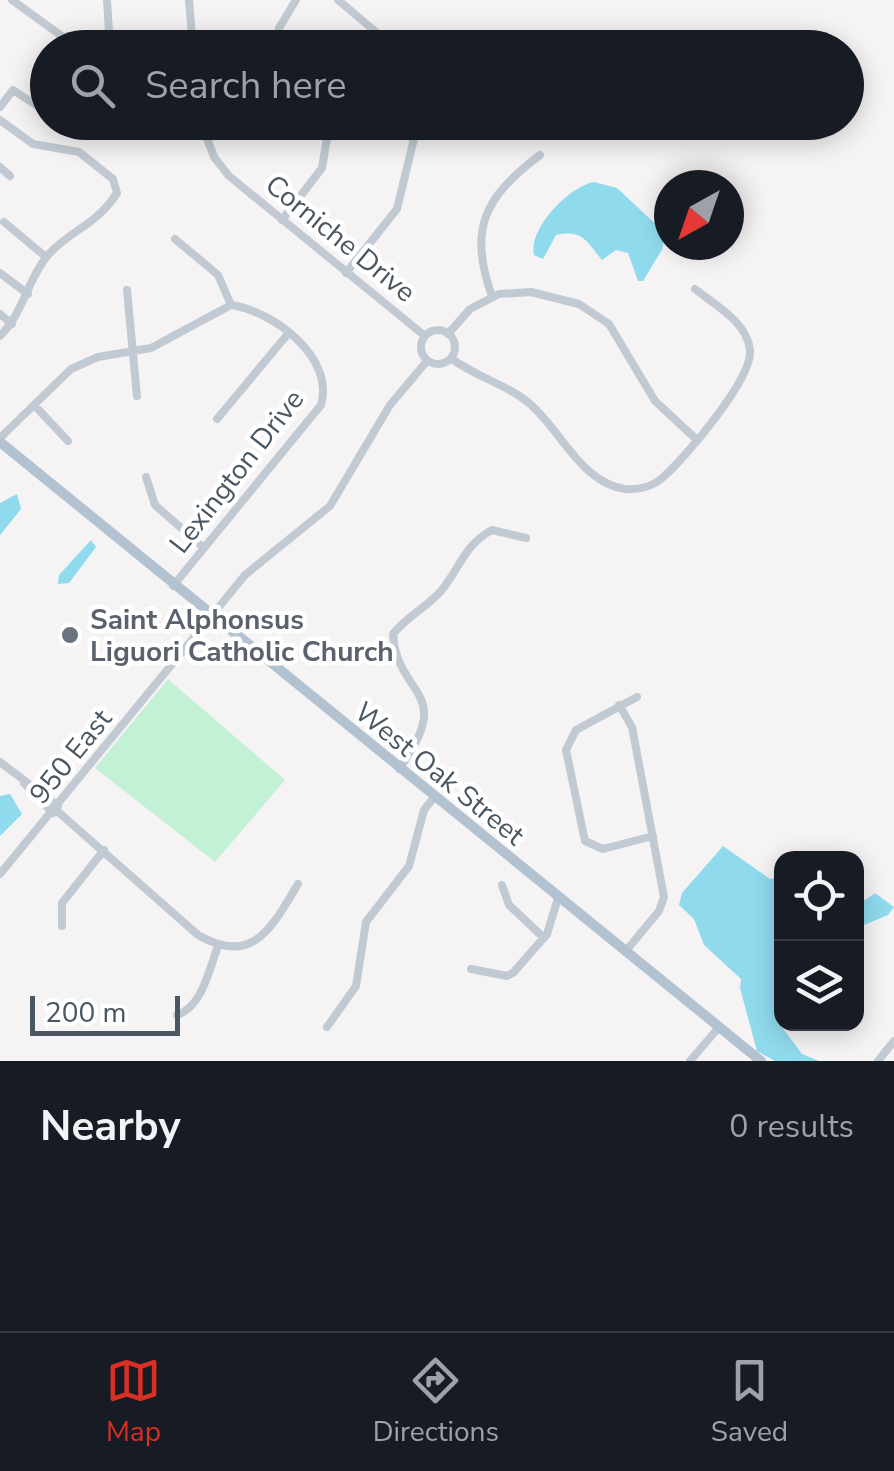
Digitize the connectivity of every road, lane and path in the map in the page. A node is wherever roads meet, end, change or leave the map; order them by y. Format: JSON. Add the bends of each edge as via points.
{"nodes":[{"id":1,"x":12,"y":0,"type":"edge"},
{"id":2,"x":107,"y":0,"type":"edge"},
{"id":3,"x":189,"y":0,"type":"edge"},
{"id":4,"x":296,"y":0,"type":"edge"},
{"id":5,"x":338,"y":0,"type":"edge"},
{"id":6,"x":53,"y":30,"type":"edge"},
{"id":7,"x":110,"y":30,"type":"edge"},
{"id":8,"x":192,"y":30,"type":"edge"},
{"id":9,"x":281,"y":30,"type":"edge"},
{"id":10,"x":373,"y":30,"type":"edge"},
{"id":11,"x":30,"y":105,"type":"edge"},
{"id":12,"x":0,"y":107,"type":"edge"},
{"id":13,"x":0,"y":120,"type":"edge"},
{"id":14,"x":208,"y":140,"type":"edge"},
{"id":15,"x":327,"y":140,"type":"edge"},
{"id":16,"x":414,"y":140,"type":"edge"},
{"id":17,"x":540,"y":154,"type":"dead end"},
{"id":18,"x":0,"y":167,"type":"edge"},
{"id":19,"x":10,"y":176,"type":"dead end"},
{"id":20,"x":282,"y":220,"type":"junction"},
{"id":21,"x":4,"y":222,"type":"dead end"},
{"id":22,"x":174,"y":239,"type":"dead end"},
{"id":23,"x":46,"y":258,"type":"junction"},
{"id":24,"x":346,"y":272,"type":"junction"},
{"id":25,"x":1,"y":275,"type":"edge"},
{"id":26,"x":695,"y":289,"type":"dead end"},
{"id":27,"x":126,"y":290,"type":"dead end"},
{"id":28,"x":28,"y":294,"type":"junction"},
{"id":29,"x":492,"y":296,"type":"junction"},
{"id":30,"x":231,"y":305,"type":"junction"},
{"id":31,"x":0,"y":314,"type":"edge"},
{"id":32,"x":12,"y":324,"type":"junction"},
{"id":33,"x":448,"y":334,"type":"junction"},
{"id":34,"x":288,"y":335,"type":"junction"},
{"id":35,"x":0,"y":336,"type":"edge"},
{"id":36,"x":424,"y":336,"type":"junction"},
{"id":37,"x":132,"y":352,"type":"junction"},
{"id":38,"x":451,"y":358,"type":"junction"},
{"id":39,"x":427,"y":361,"type":"junction"},
{"id":40,"x":136,"y":396,"type":"dead end"},
{"id":41,"x":35,"y":406,"type":"junction"},
{"id":42,"x":217,"y":420,"type":"dead end"},
{"id":43,"x":695,"y":438,"type":"junction"},
{"id":44,"x":0,"y":440,"type":"edge"},
{"id":45,"x":68,"y":441,"type":"dead end"},
{"id":46,"x":146,"y":478,"type":"dead end"},
{"id":47,"x":526,"y":538,"type":"dead end"},
{"id":48,"x":204,"y":548,"type":"junction"},
{"id":49,"x":173,"y":586,"type":"junction"},
{"id":50,"x":212,"y":618,"type":"junction"},
{"id":51,"x":637,"y":697,"type":"dead end"},
{"id":52,"x":619,"y":705,"type":"junction"},
{"id":53,"x":0,"y":764,"type":"edge"},
{"id":54,"x":399,"y":769,"type":"junction"},
{"id":55,"x":435,"y":796,"type":"junction"},
{"id":56,"x":56,"y":809,"type":"junction"},
{"id":57,"x":653,"y":836,"type":"junction"},
{"id":58,"x":104,"y":850,"type":"junction"},
{"id":59,"x":0,"y":874,"type":"edge"},
{"id":60,"x":298,"y":884,"type":"dead end"},
{"id":61,"x":502,"y":885,"type":"dead end"},
{"id":62,"x":558,"y":898,"type":"junction"},
{"id":63,"x":62,"y":926,"type":"dead end"},
{"id":64,"x":544,"y":938,"type":"junction"},
{"id":65,"x":218,"y":946,"type":"junction"},
{"id":66,"x":625,"y":952,"type":"junction"},
{"id":67,"x":471,"y":968,"type":"dead end"},
{"id":68,"x":177,"y":1015,"type":"dead end"},
{"id":69,"x":719,"y":1027,"type":"junction"},
{"id":70,"x":327,"y":1028,"type":"dead end"},
{"id":71,"x":894,"y":1041,"type":"edge"},
{"id":72,"x":690,"y":1061,"type":"edge"},
{"id":73,"x":762,"y":1061,"type":"edge"},
{"id":74,"x":878,"y":1061,"type":"edge"}],
"edges":[{"from":1,"to":6,"type":"street"},
{"from":2,"to":7,"type":"street"},
{"from":3,"to":8,"type":"street"},
{"from":4,"to":9,"type":"street"},
{"from":5,"to":10,"type":"street"},
{"from":11,"to":12,"type":"street","via":[[13,90]]},
{"from":13,"to":23,"type":"street","via":[[33,144],[79,152],[116,186],[88,227]]},
{"from":14,"to":20,"type":"street","name":"Corniche Drive","via":[[229,176]]},
{"from":15,"to":20,"type":"street","via":[[322,168]]},
{"from":16,"to":24,"type":"street","via":[[397,209]]},
{"from":17,"to":29,"type":"street","via":[[507,180],[484,218],[481,257]]},
{"from":18,"to":19,"type":"street"},
{"from":20,"to":24,"type":"street","name":"Corniche Drive"},
{"from":21,"to":23,"type":"street"},
{"from":22,"to":30,"type":"street","via":[[218,275]]},
{"from":23,"to":28,"type":"street"},
{"from":24,"to":36,"type":"street","name":"Corniche Drive"},
{"from":25,"to":28,"type":"street"},
{"from":26,"to":43,"type":"street","via":[[737,323],[750,354],[740,383]]},
{"from":27,"to":37,"type":"street"},
{"from":28,"to":32,"type":"street"},
{"from":29,"to":33,"type":"street"},
{"from":29,"to":43,"type":"street","via":[[532,292],[602,316],[655,401]]},
{"from":30,"to":34,"type":"street","name":"Lexington Drive","via":[[256,310]]},
{"from":30,"to":37,"type":"street"},
{"from":31,"to":32,"type":"street"},
{"from":32,"to":35,"type":"street"},
{"from":33,"to":36,"type":"street"},
{"from":33,"to":38,"type":"street","via":[[455,348]]},
{"from":34,"to":42,"type":"street"},
{"from":34,"to":48,"type":"street","name":"Lexington Drive","via":[[319,365],[320,406]]},
{"from":36,"to":39,"type":"street"},
{"from":37,"to":40,"type":"street"},
{"from":37,"to":41,"type":"street","via":[[71,369]]},
{"from":38,"to":39,"type":"street","via":[[439,365]]},
{"from":38,"to":43,"type":"street","via":[[524,399],[575,456],[622,489],[656,482]]},
{"from":39,"to":50,"type":"street","name":"950 East","via":[[390,405],[330,506],[245,575]]},
{"from":41,"to":44,"type":"street"},
{"from":41,"to":45,"type":"street"},
{"from":44,"to":49,"type":"main road","name":"West Oak Street"},
{"from":46,"to":48,"type":"street","via":[[159,510]]},
{"from":47,"to":54,"type":"street","via":[[492,530],[479,537],[439,594],[393,634],[394,650],[424,706],[424,728]]},
{"from":48,"to":49,"type":"street","name":"Lexington Drive"},
{"from":49,"to":50,"type":"main road","name":"West Oak Street"},
{"from":50,"to":54,"type":"main road","name":"West Oak Street"},
{"from":50,"to":56,"type":"street","name":"950 East"},
{"from":51,"to":52,"type":"street"},
{"from":52,"to":57,"type":"street","via":[[632,726]]},
{"from":52,"to":57,"type":"street","via":[[598,714],[567,743],[582,834],[603,848]]},
{"from":53,"to":56,"type":"street"},
{"from":54,"to":55,"type":"main road","name":"West Oak Street"},
{"from":55,"to":62,"type":"main road","name":"West Oak Street"},
{"from":55,"to":70,"type":"street","via":[[424,810],[409,866],[366,922],[356,986]]},
{"from":56,"to":58,"type":"street"},
{"from":56,"to":59,"type":"street","name":"950 East"},
{"from":57,"to":66,"type":"street","via":[[663,903]]},
{"from":58,"to":63,"type":"street","via":[[62,903]]},
{"from":58,"to":65,"type":"street"},
{"from":60,"to":65,"type":"street","via":[[258,939]]},
{"from":61,"to":64,"type":"street","via":[[509,906]]},
{"from":62,"to":64,"type":"street"},
{"from":62,"to":66,"type":"main road","name":"West Oak Street"},
{"from":64,"to":67,"type":"street","via":[[507,976]]},
{"from":65,"to":68,"type":"street","via":[[196,1000]]},
{"from":66,"to":69,"type":"main road","name":"West Oak Street"},
{"from":69,"to":72,"type":"street"},
{"from":69,"to":73,"type":"main road","name":"West Oak Street"},
{"from":71,"to":74,"type":"street"}]}
